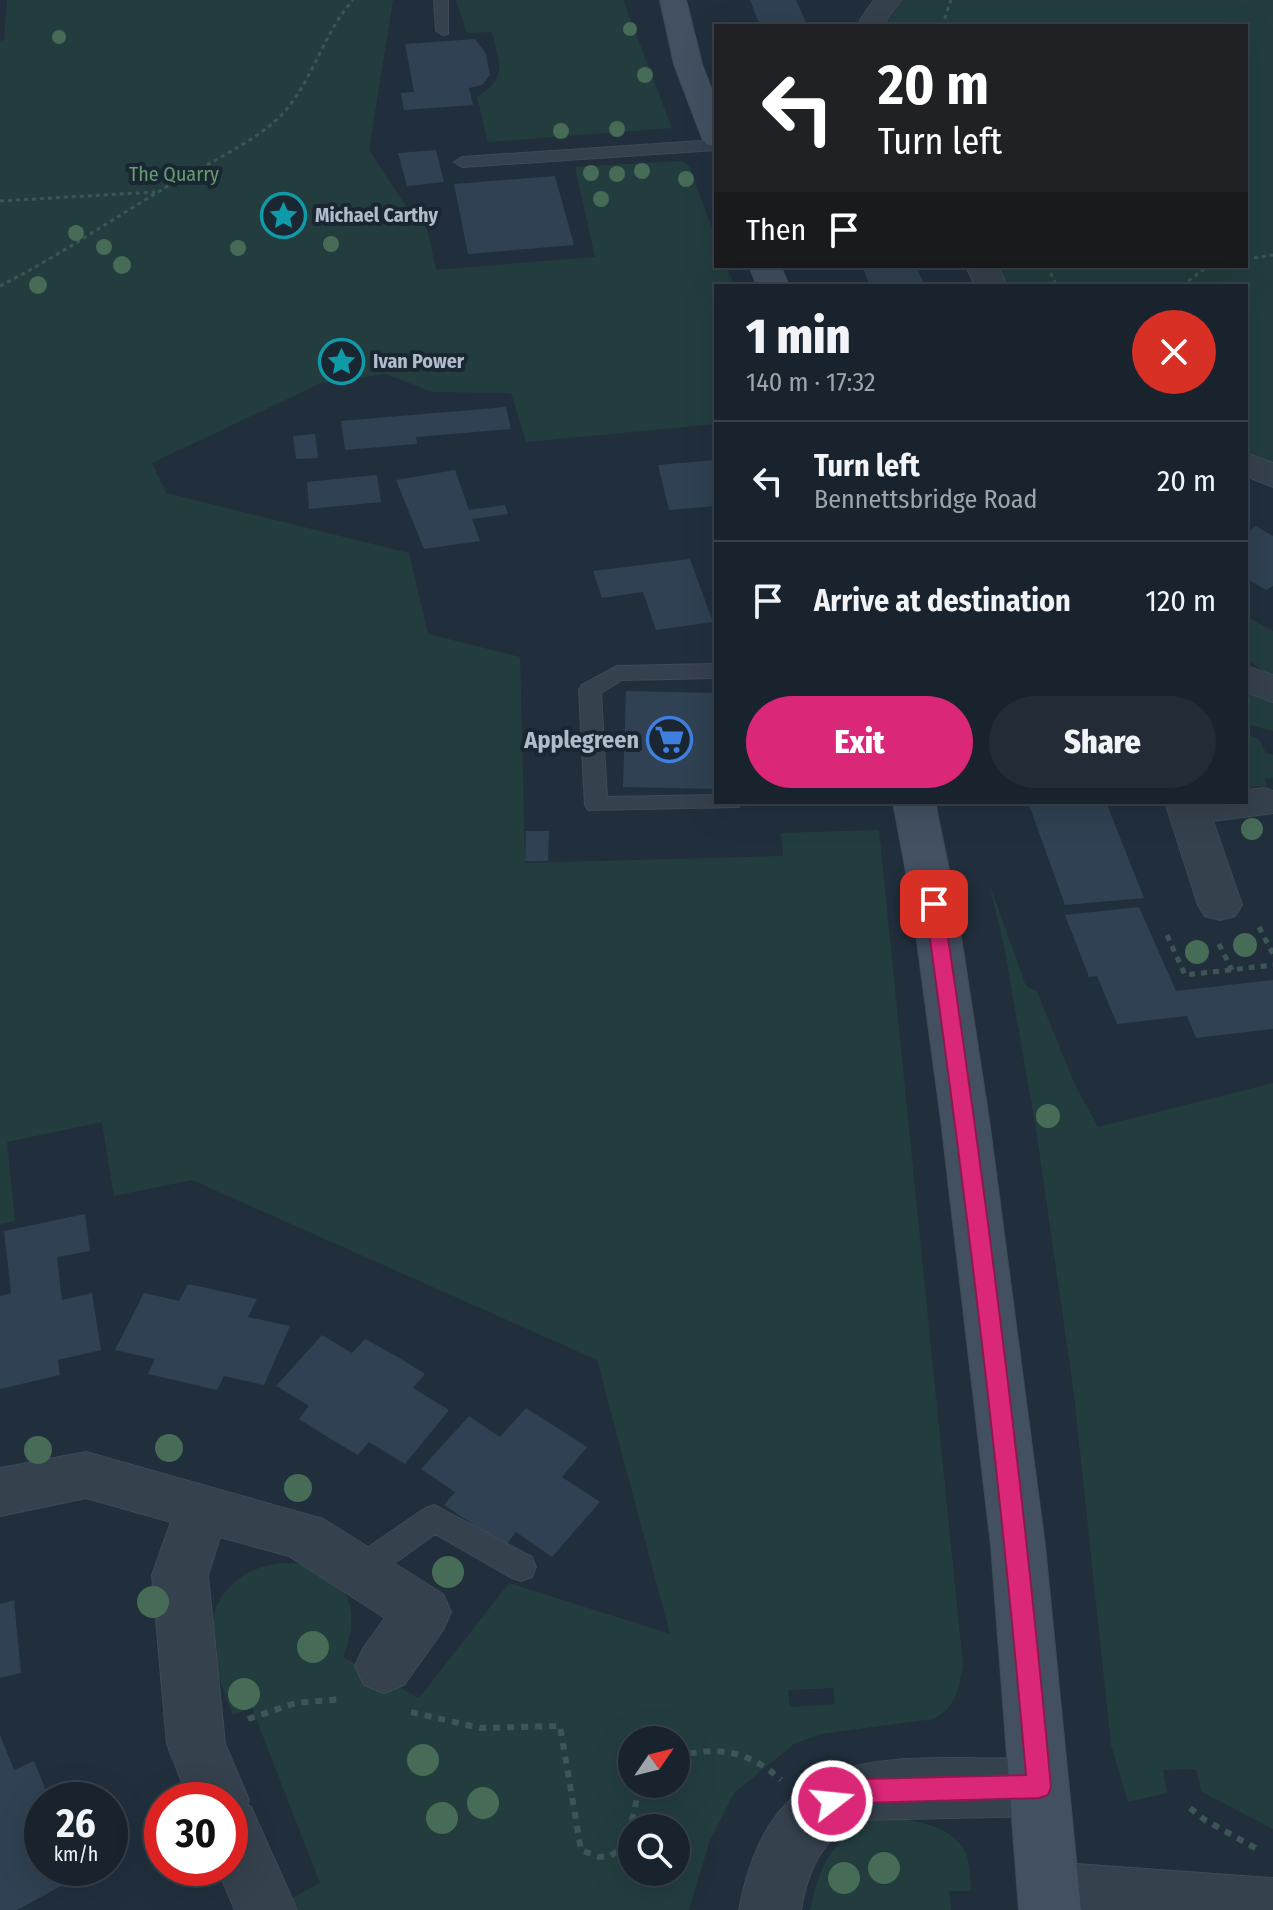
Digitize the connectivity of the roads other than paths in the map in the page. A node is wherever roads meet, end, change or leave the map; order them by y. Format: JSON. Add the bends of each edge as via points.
{"nodes":[{"id":1,"x":441,"y":0,"type":"edge"},
{"id":2,"x":673,"y":0,"type":"edge"},
{"id":3,"x":888,"y":0,"type":"edge"},
{"id":4,"x":874,"y":24,"type":"edge"},
{"id":5,"x":443,"y":31,"type":"dead end"},
{"id":6,"x":714,"y":133,"type":"edge"},
{"id":7,"x":714,"y":145,"type":"edge"},
{"id":8,"x":462,"y":162,"type":"dead end"},
{"id":9,"x":1248,"y":464,"type":"edge"},
{"id":10,"x":1273,"y":476,"type":"edge"},
{"id":11,"x":714,"y":671,"type":"edge"},
{"id":12,"x":1248,"y":679,"type":"edge"},
{"id":13,"x":1273,"y":689,"type":"edge"},
{"id":14,"x":714,"y":802,"type":"edge"},
{"id":15,"x":1264,"y":802,"type":"dead end"},
{"id":16,"x":1248,"y":803,"type":"edge"},
{"id":17,"x":914,"y":804,"type":"edge"},
{"id":18,"x":1226,"y":804,"type":"edge"},
{"id":19,"x":1187,"y":806,"type":"edge"},
{"id":20,"x":1232,"y":923,"type":"road end"},
{"id":21,"x":0,"y":1492,"type":"edge"},
{"id":22,"x":202,"y":1510,"type":"junction"},
{"id":23,"x":521,"y":1567,"type":"dead end"},
{"id":24,"x":359,"y":1571,"type":"junction"},
{"id":25,"x":384,"y":1666,"type":"dead end"},
{"id":26,"x":212,"y":1782,"type":"edge"},
{"id":27,"x":1039,"y":1787,"type":"junction"},
{"id":28,"x":248,"y":1869,"type":"edge"},
{"id":29,"x":1270,"y":1883,"type":"edge"},
{"id":30,"x":1049,"y":1902,"type":"edge"},
{"id":31,"x":266,"y":1910,"type":"edge"},
{"id":32,"x":770,"y":1910,"type":"edge"}],
"edges":[{"from":1,"to":5,"type":"lane"},
{"from":2,"to":6,"type":"main road","via":[[688,64]]},
{"from":3,"to":4,"type":"street"},
{"from":7,"to":8,"type":"lane"},
{"from":9,"to":10,"type":"street"},
{"from":11,"to":14,"type":"lane","via":[[617,673],[590,690],[596,805]]},
{"from":12,"to":13,"type":"street"},
{"from":15,"to":16,"type":"street"},
{"from":17,"to":27,"type":"main road","via":[[965,1120],[1018,1546]]},
{"from":18,"to":19,"type":"street"},
{"from":19,"to":20,"type":"street"},
{"from":21,"to":22,"type":"street","via":[[86,1475]]},
{"from":22,"to":24,"type":"street","via":[[304,1536]]},
{"from":22,"to":26,"type":"street","via":[[180,1575],[196,1744]]},
{"from":23,"to":24,"type":"lane","via":[[434,1518]]},
{"from":24,"to":25,"type":"street","via":[[423,1612]]},
{"from":27,"to":30,"type":"main road"},
{"from":27,"to":32,"type":"street","via":[[862,1791],[832,1801],[787,1847]]},
{"from":28,"to":31,"type":"street"},
{"from":29,"to":30,"type":"street"}]}
